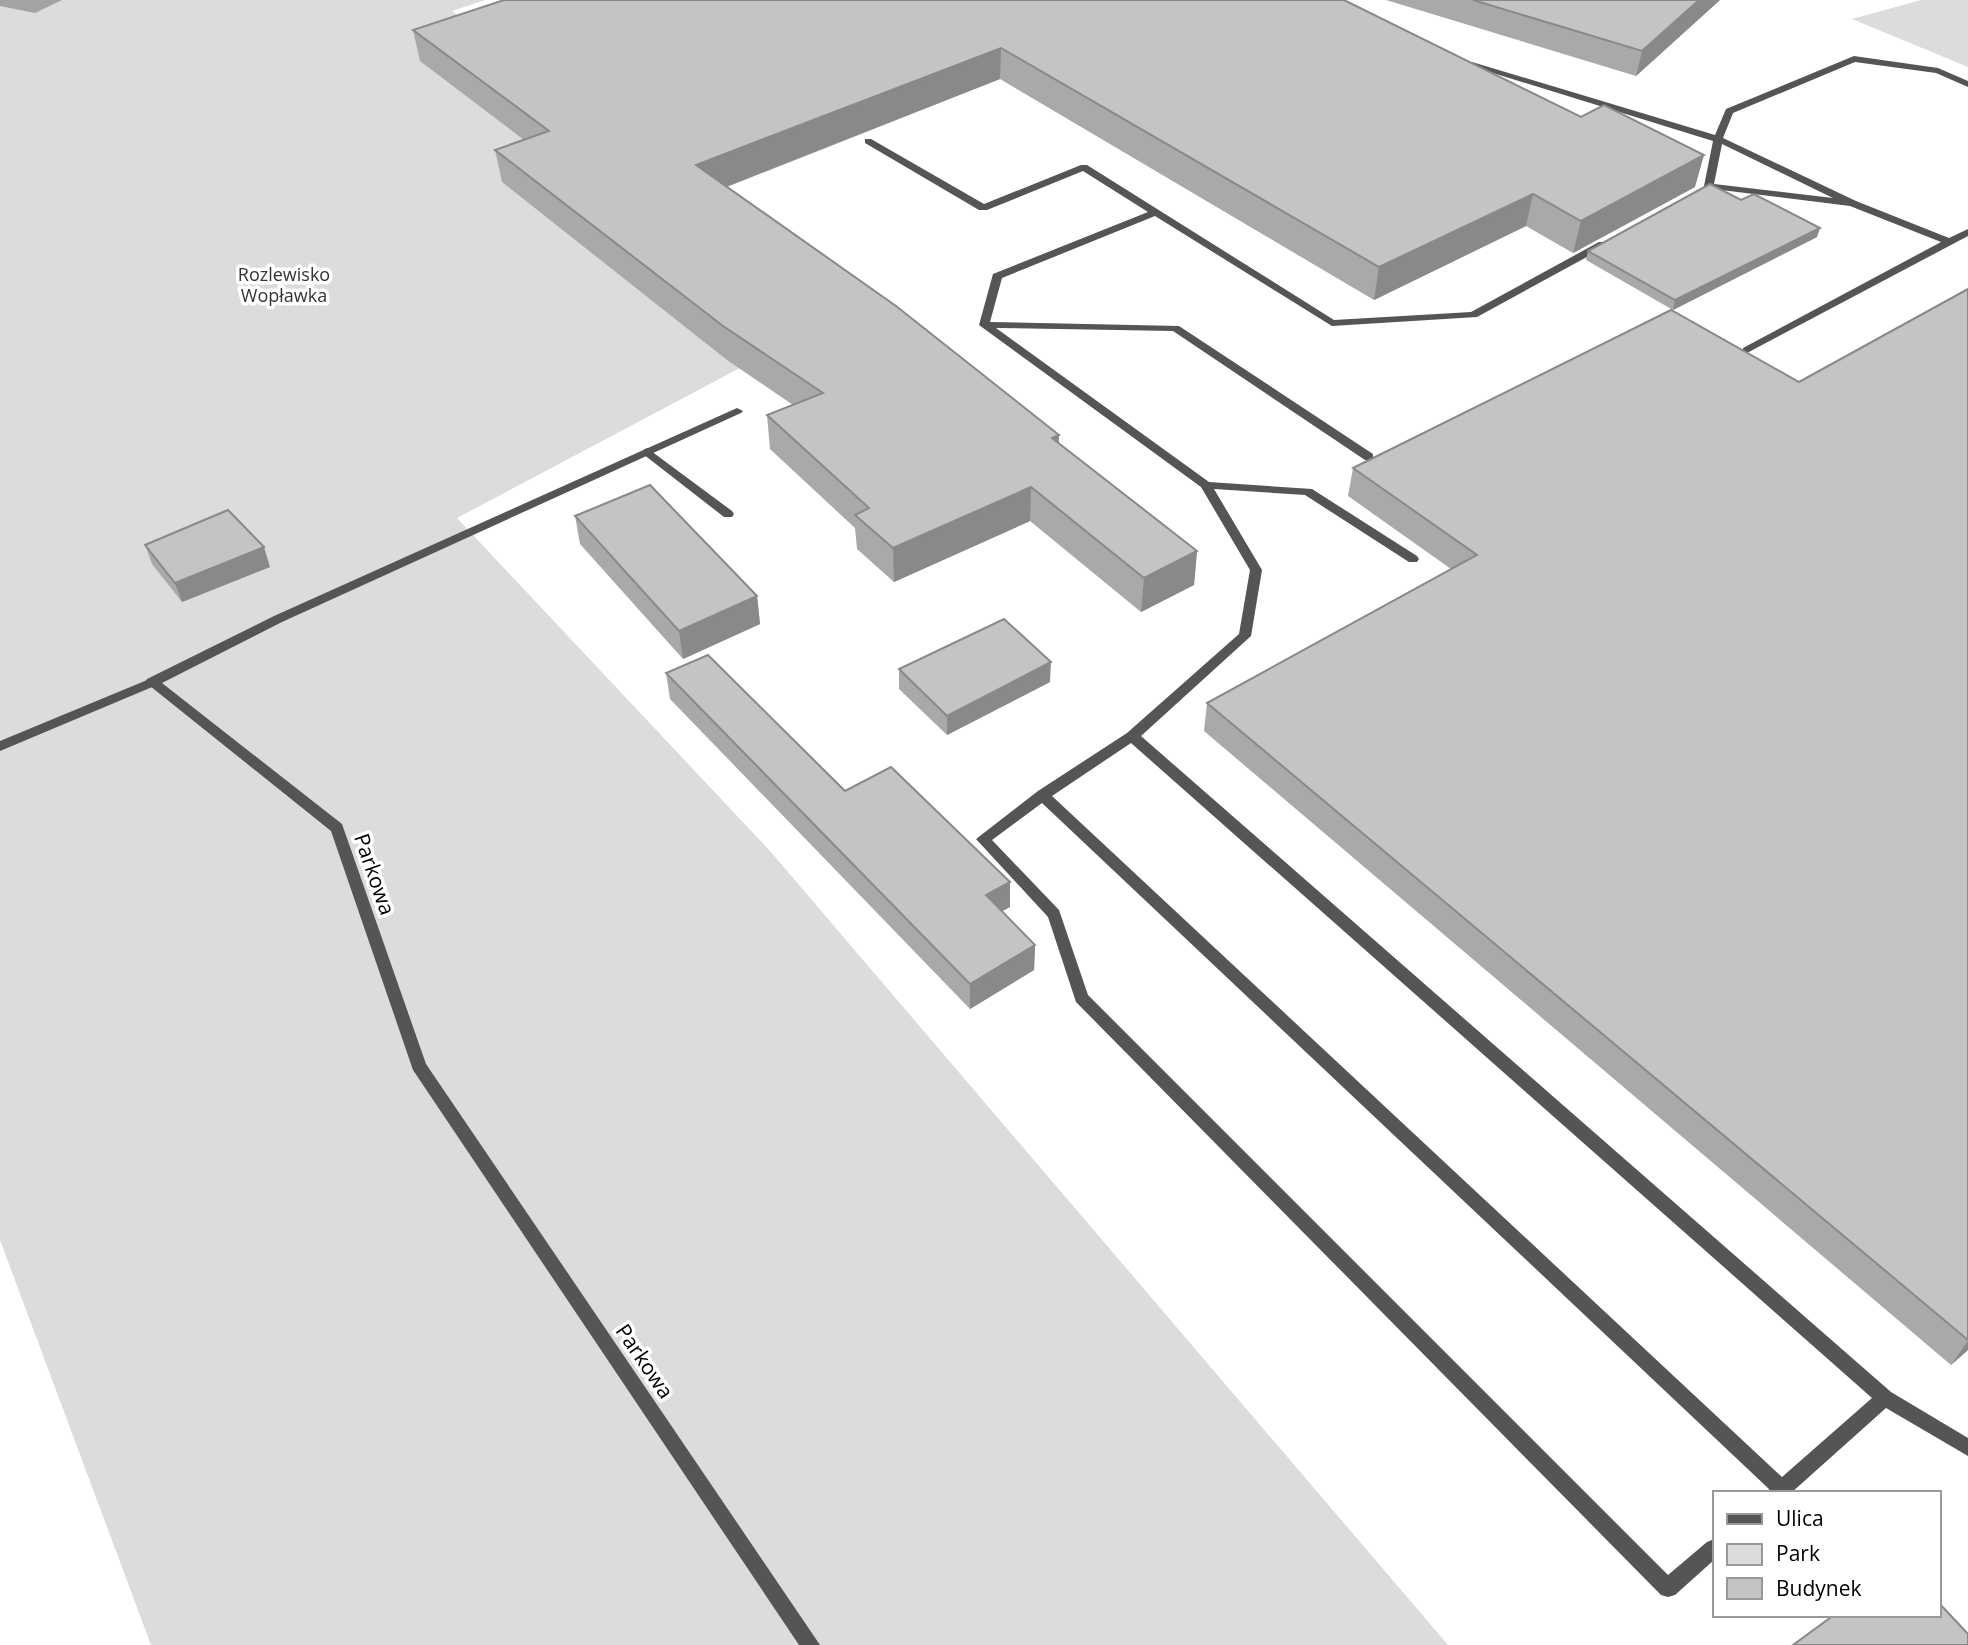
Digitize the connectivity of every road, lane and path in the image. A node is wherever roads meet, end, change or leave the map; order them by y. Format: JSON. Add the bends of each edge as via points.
{"nodes":[{"id":1,"x":1464,"y":63,"type":"edge"},
{"id":2,"x":1968,"y":84,"type":"edge"},
{"id":3,"x":1718,"y":139,"type":"junction"},
{"id":4,"x":867,"y":141,"type":"edge"},
{"id":5,"x":1853,"y":203,"type":"junction"},
{"id":6,"x":1156,"y":212,"type":"junction"},
{"id":7,"x":1968,"y":232,"type":"edge"},
{"id":8,"x":1615,"y":238,"type":"edge"},
{"id":9,"x":1950,"y":242,"type":"junction"},
{"id":10,"x":984,"y":325,"type":"junction"},
{"id":11,"x":1747,"y":350,"type":"edge"},
{"id":12,"x":737,"y":411,"type":"dead end"},
{"id":13,"x":647,"y":452,"type":"junction"},
{"id":14,"x":1369,"y":457,"type":"edge"},
{"id":15,"x":1206,"y":485,"type":"junction"},
{"id":16,"x":729,"y":514,"type":"dead end"},
{"id":17,"x":1413,"y":559,"type":"dead end"},
{"id":18,"x":152,"y":682,"type":"junction"},
{"id":19,"x":1132,"y":736,"type":"junction"},
{"id":20,"x":0,"y":746,"type":"edge"},
{"id":21,"x":1043,"y":795,"type":"junction"},
{"id":22,"x":1885,"y":1398,"type":"junction"},
{"id":23,"x":1968,"y":1448,"type":"edge"},
{"id":24,"x":1779,"y":1491,"type":"edge"},
{"id":25,"x":1713,"y":1549,"type":"edge"},
{"id":26,"x":810,"y":1645,"type":"edge"}],
"edges":[{"from":1,"to":3,"type":"street"},
{"from":2,"to":3,"type":"street","via":[[1938,71],[1854,59],[1729,111]]},
{"from":3,"to":5,"type":"street"},
{"from":3,"to":5,"type":"street","via":[[1703,189]]},
{"from":4,"to":6,"type":"street","via":[[983,208],[1084,167]]},
{"from":5,"to":9,"type":"street"},
{"from":6,"to":8,"type":"street","via":[[1332,323],[1473,315]]},
{"from":6,"to":10,"type":"street","via":[[997,276]]},
{"from":7,"to":9,"type":"street"},
{"from":9,"to":11,"type":"street"},
{"from":10,"to":14,"type":"street","via":[[1174,328]]},
{"from":10,"to":15,"type":"street"},
{"from":12,"to":13,"type":"street"},
{"from":13,"to":16,"type":"street"},
{"from":13,"to":18,"type":"street","via":[[278,619]]},
{"from":15,"to":17,"type":"street","via":[[1308,492]]},
{"from":15,"to":19,"type":"street","via":[[1256,570],[1245,636]]},
{"from":18,"to":20,"type":"street"},
{"from":18,"to":26,"type":"street","name":"Parkowa","via":[[337,828],[419,1066]]},
{"from":19,"to":21,"type":"street"},
{"from":19,"to":22,"type":"street"},
{"from":21,"to":24,"type":"street"},
{"from":21,"to":25,"type":"street","via":[[983,839],[1054,914],[1081,998],[1668,1588]]},
{"from":22,"to":23,"type":"street"},
{"from":22,"to":24,"type":"street"}]}
